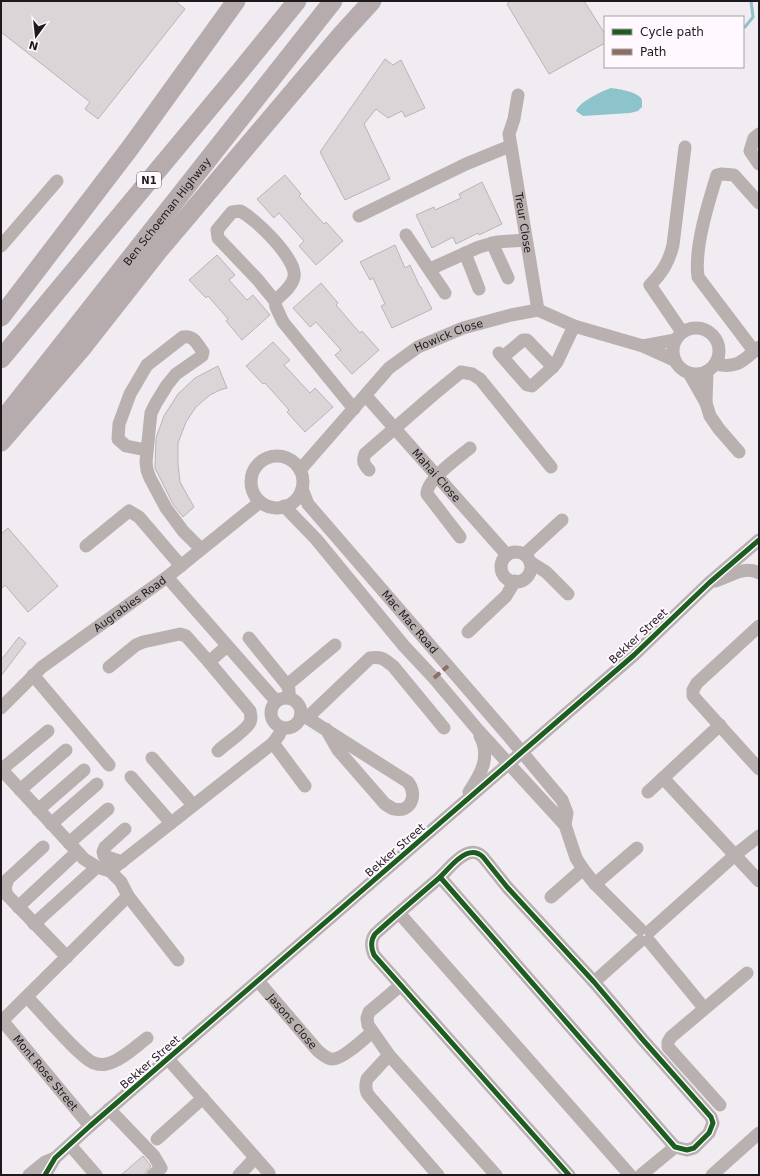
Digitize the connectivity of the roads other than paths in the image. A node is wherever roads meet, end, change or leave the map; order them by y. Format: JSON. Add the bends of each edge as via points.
{"nodes":[{"id":1,"x":236,"y":1,"type":"edge"},
{"id":2,"x":250,"y":1,"type":"edge"},
{"id":3,"x":296,"y":1,"type":"edge"},
{"id":4,"x":333,"y":1,"type":"edge"},
{"id":5,"x":359,"y":1,"type":"edge"},
{"id":6,"x":372,"y":1,"type":"edge"},
{"id":7,"x":518,"y":95,"type":"dead end"},
{"id":8,"x":759,"y":134,"type":"edge"},
{"id":9,"x":510,"y":140,"type":"junction"},
{"id":10,"x":685,"y":147,"type":"dead end"},
{"id":11,"x":130,"y":148,"type":"junction"},
{"id":12,"x":759,"y":164,"type":"edge"},
{"id":13,"x":57,"y":181,"type":"dead end"},
{"id":14,"x":759,"y":203,"type":"edge"},
{"id":15,"x":359,"y":216,"type":"dead end"},
{"id":16,"x":406,"y":235,"type":"dead end"},
{"id":17,"x":526,"y":240,"type":"junction"},
{"id":18,"x":492,"y":243,"type":"junction"},
{"id":19,"x":1,"y":246,"type":"edge"},
{"id":20,"x":160,"y":249,"type":"junction"},
{"id":21,"x":465,"y":253,"type":"junction"},
{"id":22,"x":430,"y":269,"type":"junction"},
{"id":23,"x":508,"y":278,"type":"dead end"},
{"id":24,"x":479,"y":290,"type":"dead end"},
{"id":25,"x":445,"y":293,"type":"dead end"},
{"id":26,"x":275,"y":301,"type":"junction"},
{"id":27,"x":538,"y":310,"type":"junction"},
{"id":28,"x":1,"y":317,"type":"edge"},
{"id":29,"x":574,"y":326,"type":"junction"},
{"id":30,"x":679,"y":336,"type":"junction"},
{"id":31,"x":643,"y":346,"type":"junction"},
{"id":32,"x":757,"y":349,"type":"edge"},
{"id":33,"x":1,"y":359,"type":"edge"},
{"id":34,"x":674,"y":360,"type":"junction"},
{"id":35,"x":553,"y":367,"type":"junction"},
{"id":36,"x":711,"y":367,"type":"junction"},
{"id":37,"x":689,"y":373,"type":"junction"},
{"id":38,"x":366,"y":396,"type":"junction"},
{"id":39,"x":706,"y":403,"type":"junction"},
{"id":40,"x":354,"y":409,"type":"junction"},
{"id":41,"x":1,"y":422,"type":"edge"},
{"id":42,"x":394,"y":428,"type":"junction"},
{"id":43,"x":1,"y":442,"type":"edge"},
{"id":44,"x":470,"y":448,"type":"dead end"},
{"id":45,"x":146,"y":450,"type":"junction"},
{"id":46,"x":739,"y":452,"type":"dead end"},
{"id":47,"x":550,"y":467,"type":"dead end"},
{"id":48,"x":300,"y":470,"type":"junction"},
{"id":49,"x":369,"y":470,"type":"dead end"},
{"id":50,"x":437,"y":476,"type":"junction"},
{"id":51,"x":302,"y":489,"type":"junction"},
{"id":52,"x":260,"y":502,"type":"junction"},
{"id":53,"x":284,"y":506,"type":"junction"},
{"id":54,"x":562,"y":520,"type":"dead end"},
{"id":55,"x":460,"y":537,"type":"dead end"},
{"id":56,"x":86,"y":546,"type":"dead end"},
{"id":57,"x":756,"y":547,"type":"edge"},
{"id":58,"x":201,"y":550,"type":"junction"},
{"id":59,"x":507,"y":555,"type":"junction"},
{"id":60,"x":528,"y":558,"type":"junction"},
{"id":61,"x":181,"y":566,"type":"junction"},
{"id":62,"x":759,"y":573,"type":"edge"},
{"id":63,"x":167,"y":577,"type":"junction"},
{"id":64,"x":516,"y":581,"type":"junction"},
{"id":65,"x":709,"y":583,"type":"junction"},
{"id":66,"x":568,"y":594,"type":"dead end"},
{"id":67,"x":759,"y":626,"type":"edge"},
{"id":68,"x":468,"y":632,"type":"dead end"},
{"id":69,"x":419,"y":633,"type":"junction"},
{"id":70,"x":249,"y":638,"type":"dead end"},
{"id":71,"x":335,"y":645,"type":"dead end"},
{"id":72,"x":227,"y":646,"type":"junction"},
{"id":73,"x":404,"y":646,"type":"junction"},
{"id":74,"x":209,"y":662,"type":"junction"},
{"id":75,"x":109,"y":667,"type":"dead end"},
{"id":76,"x":32,"y":675,"type":"junction"},
{"id":77,"x":287,"y":685,"type":"junction"},
{"id":78,"x":289,"y":698,"type":"junction"},
{"id":79,"x":276,"y":701,"type":"junction"},
{"id":80,"x":1,"y":708,"type":"edge"},
{"id":81,"x":304,"y":716,"type":"junction"},
{"id":82,"x":720,"y":725,"type":"junction"},
{"id":83,"x":282,"y":728,"type":"junction"},
{"id":84,"x":444,"y":728,"type":"dead end"},
{"id":85,"x":477,"y":729,"type":"junction"},
{"id":86,"x":326,"y":730,"type":"junction"},
{"id":87,"x":48,"y":731,"type":"dead end"},
{"id":88,"x":273,"y":743,"type":"junction"},
{"id":89,"x":66,"y":750,"type":"dead end"},
{"id":90,"x":218,"y":750,"type":"dead end"},
{"id":91,"x":521,"y":752,"type":"junction"},
{"id":92,"x":754,"y":754,"type":"edge"},
{"id":93,"x":152,"y":758,"type":"dead end"},
{"id":94,"x":508,"y":764,"type":"junction"},
{"id":95,"x":109,"y":765,"type":"dead end"},
{"id":96,"x":1,"y":769,"type":"edge"},
{"id":97,"x":759,"y":769,"type":"edge"},
{"id":98,"x":84,"y":770,"type":"dead end"},
{"id":99,"x":131,"y":777,"type":"dead end"},
{"id":100,"x":663,"y":778,"type":"junction"},
{"id":101,"x":97,"y":784,"type":"dead end"},
{"id":102,"x":305,"y":786,"type":"dead end"},
{"id":103,"x":20,"y":790,"type":"junction"},
{"id":104,"x":648,"y":792,"type":"dead end"},
{"id":105,"x":193,"y":805,"type":"junction"},
{"id":106,"x":461,"y":805,"type":"junction"},
{"id":107,"x":108,"y":809,"type":"dead end"},
{"id":108,"x":38,"y":810,"type":"junction"},
{"id":109,"x":171,"y":823,"type":"junction"},
{"id":110,"x":51,"y":824,"type":"junction"},
{"id":111,"x":564,"y":825,"type":"junction"},
{"id":112,"x":125,"y":829,"type":"dead end"},
{"id":113,"x":759,"y":836,"type":"edge"},
{"id":114,"x":43,"y":848,"type":"dead end"},
{"id":115,"x":73,"y":848,"type":"junction"},
{"id":116,"x":637,"y":848,"type":"dead end"},
{"id":117,"x":735,"y":855,"type":"junction"},
{"id":118,"x":122,"y":862,"type":"junction"},
{"id":119,"x":97,"y":867,"type":"junction"},
{"id":120,"x":583,"y":869,"type":"junction"},
{"id":121,"x":110,"y":871,"type":"junction"},
{"id":122,"x":440,"y":877,"type":"junction"},
{"id":123,"x":759,"y":881,"type":"edge"},
{"id":124,"x":595,"y":884,"type":"junction"},
{"id":125,"x":128,"y":896,"type":"junction"},
{"id":126,"x":551,"y":897,"type":"dead end"},
{"id":127,"x":18,"y":907,"type":"junction"},
{"id":128,"x":399,"y":913,"type":"junction"},
{"id":129,"x":34,"y":924,"type":"junction"},
{"id":130,"x":645,"y":936,"type":"junction"},
{"id":131,"x":67,"y":957,"type":"junction"},
{"id":132,"x":178,"y":960,"type":"dead end"},
{"id":133,"x":747,"y":973,"type":"dead end"},
{"id":134,"x":258,"y":981,"type":"junction"},
{"id":135,"x":594,"y":982,"type":"junction"},
{"id":136,"x":401,"y":985,"type":"junction"},
{"id":137,"x":27,"y":997,"type":"junction"},
{"id":138,"x":704,"y":1008,"type":"junction"},
{"id":139,"x":2,"y":1020,"type":"edge"},
{"id":140,"x":372,"y":1032,"type":"junction"},
{"id":141,"x":147,"y":1038,"type":"dead end"},
{"id":142,"x":389,"y":1055,"type":"junction"},
{"id":143,"x":168,"y":1060,"type":"junction"},
{"id":144,"x":203,"y":1098,"type":"junction"},
{"id":145,"x":720,"y":1105,"type":"dead end"},
{"id":146,"x":109,"y":1109,"type":"junction"},
{"id":147,"x":90,"y":1126,"type":"junction"},
{"id":148,"x":759,"y":1134,"type":"edge"},
{"id":149,"x":157,"y":1139,"type":"dead end"},
{"id":150,"x":70,"y":1145,"type":"junction"},
{"id":151,"x":675,"y":1147,"type":"junction"},
{"id":152,"x":55,"y":1158,"type":"junction"},
{"id":153,"x":256,"y":1158,"type":"junction"},
{"id":154,"x":269,"y":1174,"type":"dead end"},
{"id":155,"x":29,"y":1175,"type":"edge"},
{"id":156,"x":45,"y":1175,"type":"edge"},
{"id":157,"x":96,"y":1175,"type":"edge"},
{"id":158,"x":153,"y":1175,"type":"edge"},
{"id":159,"x":239,"y":1175,"type":"edge"},
{"id":160,"x":438,"y":1175,"type":"edge"},
{"id":161,"x":496,"y":1175,"type":"edge"},
{"id":162,"x":569,"y":1175,"type":"edge"},
{"id":163,"x":630,"y":1175,"type":"edge"},
{"id":164,"x":641,"y":1175,"type":"edge"},
{"id":165,"x":712,"y":1175,"type":"edge"}],
"edges":[{"from":1,"to":11,"type":"highway"},
{"from":2,"to":11,"type":"highway"},
{"from":3,"to":33,"type":"highway","number":"N1"},
{"from":4,"to":41,"type":"highway","name":"Ben Schoeman Highway"},
{"from":5,"to":20,"type":"highway"},
{"from":6,"to":20,"type":"highway"},
{"from":7,"to":9,"type":"street"},
{"from":8,"to":12,"type":"street","via":[[754,138],[750,151]]},
{"from":9,"to":15,"type":"street"},
{"from":9,"to":17,"type":"street","name":"Treur Close"},
{"from":10,"to":30,"type":"street","via":[[670,258],[650,286]]},
{"from":11,"to":28,"type":"highway"},
{"from":13,"to":19,"type":"street"},
{"from":14,"to":32,"type":"street","via":[[734,175],[717,175],[698,248],[696,267],[698,277]]},
{"from":16,"to":22,"type":"street"},
{"from":17,"to":18,"type":"street"},
{"from":17,"to":27,"type":"street","name":"Treur Close"},
{"from":18,"to":21,"type":"street"},
{"from":18,"to":23,"type":"street"},
{"from":20,"to":43,"type":"highway","via":[[83,347]]},
{"from":21,"to":22,"type":"street"},
{"from":21,"to":24,"type":"street"},
{"from":22,"to":25,"type":"street"},
{"from":26,"to":26,"type":"street","via":[[218,238],[217,230],[232,212],[240,211],[254,221],[292,264],[295,275],[293,283]]},
{"from":26,"to":40,"type":"street","via":[[283,322]]},
{"from":27,"to":29,"type":"street"},
{"from":27,"to":38,"type":"street","name":"Howick Close","via":[[463,328],[418,347],[389,368]]},
{"from":29,"to":31,"type":"street"},
{"from":29,"to":35,"type":"street"},
{"from":30,"to":31,"type":"street"},
{"from":30,"to":34,"type":"street","via":[[672,351]]},
{"from":30,"to":36,"type":"street","via":[[692,328],[703,329],[712,334],[718,344],[718,354]]},
{"from":31,"to":34,"type":"street"},
{"from":32,"to":36,"type":"street","via":[[732,366]]},
{"from":34,"to":37,"type":"street","via":[[680,368]]},
{"from":35,"to":35,"type":"street","via":[[527,340],[501,355],[529,386]]},
{"from":36,"to":37,"type":"street","via":[[698,374]]},
{"from":36,"to":39,"type":"street"},
{"from":37,"to":39,"type":"street"},
{"from":38,"to":40,"type":"street","name":"Howick Close"},
{"from":38,"to":42,"type":"street","name":"Mahai Close"},
{"from":39,"to":46,"type":"street","via":[[710,416]]},
{"from":40,"to":48,"type":"street","name":"Howick Close"},
{"from":42,"to":47,"type":"street","via":[[461,372],[466,372],[476,376],[489,389]]},
{"from":42,"to":49,"type":"street","via":[[365,454],[362,460]]},
{"from":42,"to":50,"type":"street","name":"Mahai Close"},
{"from":44,"to":50,"type":"street"},
{"from":45,"to":45,"type":"street","via":[[151,413],[156,403],[176,374],[202,356],[203,352],[192,337],[183,337],[147,364],[130,394],[119,424],[118,439],[126,446]]},
{"from":45,"to":58,"type":"street","via":[[147,470],[166,508]]},
{"from":48,"to":51,"type":"street"},
{"from":48,"to":52,"type":"street","via":[[290,459],[282,456],[265,458],[253,471],[251,479],[251,488]]},
{"from":50,"to":55,"type":"street","via":[[427,488],[426,494]]},
{"from":50,"to":59,"type":"street","name":"Mahai Close"},
{"from":51,"to":53,"type":"street","via":[[292,503]]},
{"from":51,"to":69,"type":"street","name":"Mac Mac Road","via":[[308,504]]},
{"from":52,"to":53,"type":"street","via":[[276,508]]},
{"from":52,"to":58,"type":"street","name":"Augrabies Road"},
{"from":53,"to":73,"type":"street","name":"Mac Mac Road","via":[[316,539]]},
{"from":54,"to":60,"type":"street"},
{"from":56,"to":61,"type":"street","via":[[129,511],[139,517]]},
{"from":57,"to":65,"type":"street","name":"Bekker Street"},
{"from":58,"to":61,"type":"street","name":"Augrabies Road"},
{"from":59,"to":60,"type":"street","via":[[516,552]]},
{"from":59,"to":64,"type":"street","via":[[503,560],[502,571],[510,580]]},
{"from":60,"to":64,"type":"street","via":[[530,573],[526,578]]},
{"from":60,"to":66,"type":"street"},
{"from":61,"to":63,"type":"street","name":"Augrabies Road"},
{"from":62,"to":65,"type":"street","via":[[741,570],[727,578]]},
{"from":63,"to":72,"type":"street"},
{"from":63,"to":76,"type":"street","name":"Augrabies Road"},
{"from":64,"to":68,"type":"street","via":[[506,596]]},
{"from":65,"to":91,"type":"street","name":"Bekker Street","via":[[634,655]]},
{"from":67,"to":82,"type":"street","via":[[697,683],[693,690],[693,696]]},
{"from":69,"to":73,"type":"street"},
{"from":69,"to":91,"type":"street","name":"Mac Mac Road"},
{"from":70,"to":77,"type":"street"},
{"from":71,"to":77,"type":"street"},
{"from":72,"to":74,"type":"street"},
{"from":72,"to":79,"type":"street"},
{"from":73,"to":85,"type":"street","name":"Mac Mac Road"},
{"from":74,"to":75,"type":"street","via":[[186,636],[180,634],[140,644]]},
{"from":74,"to":90,"type":"street","via":[[250,711],[251,717],[244,729]]},
{"from":76,"to":80,"type":"street","name":"Augrabies Road"},
{"from":76,"to":95,"type":"street"},
{"from":77,"to":78,"type":"street"},
{"from":78,"to":79,"type":"street"},
{"from":78,"to":81,"type":"street","via":[[296,702]]},
{"from":79,"to":83,"type":"street","via":[[270,713],[271,720]]},
{"from":81,"to":83,"type":"street","via":[[295,726],[289,729]]},
{"from":81,"to":84,"type":"street","via":[[370,658],[377,657],[393,666]]},
{"from":81,"to":86,"type":"street"},
{"from":82,"to":92,"type":"street"},
{"from":82,"to":100,"type":"street"},
{"from":83,"to":88,"type":"street"},
{"from":85,"to":94,"type":"street","name":"Mac Mac Road"},
{"from":85,"to":106,"type":"street","via":[[484,743],[485,762]]},
{"from":86,"to":86,"type":"street","via":[[408,782],[413,788],[414,795],[409,805],[402,809],[393,809],[385,804],[338,750]]},
{"from":87,"to":96,"type":"street"},
{"from":88,"to":102,"type":"street"},
{"from":88,"to":105,"type":"street"},
{"from":89,"to":103,"type":"street"},
{"from":91,"to":94,"type":"street","name":"Bekker Street"},
{"from":91,"to":111,"type":"street","name":"Mac Mac Road","via":[[562,800],[567,813]]},
{"from":92,"to":97,"type":"street"},
{"from":93,"to":105,"type":"street"},
{"from":94,"to":106,"type":"street","name":"Bekker Street"},
{"from":94,"to":111,"type":"street","name":"Mac Mac Road"},
{"from":96,"to":103,"type":"street"},
{"from":98,"to":108,"type":"street"},
{"from":99,"to":109,"type":"street"},
{"from":100,"to":104,"type":"street"},
{"from":100,"to":117,"type":"street"},
{"from":101,"to":110,"type":"street"},
{"from":103,"to":108,"type":"street"},
{"from":105,"to":109,"type":"street"},
{"from":106,"to":134,"type":"street","name":"Bekker Street"},
{"from":107,"to":115,"type":"street"},
{"from":108,"to":110,"type":"street"},
{"from":109,"to":118,"type":"street"},
{"from":110,"to":115,"type":"street"},
{"from":111,"to":120,"type":"street","via":[[576,858]]},
{"from":112,"to":118,"type":"street","via":[[103,852],[104,856]]},
{"from":113,"to":117,"type":"street"},
{"from":114,"to":127,"type":"street","via":[[8,879],[6,895]]},
{"from":115,"to":119,"type":"street"},
{"from":115,"to":127,"type":"street"},
{"from":116,"to":124,"type":"street"},
{"from":117,"to":123,"type":"street"},
{"from":117,"to":130,"type":"street"},
{"from":118,"to":121,"type":"street"},
{"from":119,"to":121,"type":"street"},
{"from":119,"to":129,"type":"street"},
{"from":120,"to":124,"type":"street"},
{"from":120,"to":126,"type":"street"},
{"from":121,"to":125,"type":"street","via":[[122,882]]},
{"from":122,"to":128,"type":"street"},
{"from":122,"to":135,"type":"street","via":[[465,854],[480,854]]},
{"from":122,"to":151,"type":"street"},
{"from":124,"to":130,"type":"street"},
{"from":125,"to":131,"type":"street"},
{"from":125,"to":132,"type":"street"},
{"from":127,"to":129,"type":"street"},
{"from":128,"to":136,"type":"street","via":[[375,934],[372,944],[374,955]]},
{"from":128,"to":163,"type":"street"},
{"from":129,"to":131,"type":"street"},
{"from":130,"to":135,"type":"street"},
{"from":130,"to":138,"type":"street"},
{"from":131,"to":137,"type":"street"},
{"from":133,"to":138,"type":"street"},
{"from":134,"to":140,"type":"street","name":"Jasons Close","via":[[318,1051],[330,1059],[340,1056]]},
{"from":134,"to":143,"type":"street","name":"Bekker Street"},
{"from":135,"to":151,"type":"street","via":[[711,1117],[713,1123],[709,1133],[694,1148],[687,1150]]},
{"from":136,"to":140,"type":"street","via":[[369,1012],[367,1022]]},
{"from":136,"to":162,"type":"street"},
{"from":137,"to":139,"type":"street"},
{"from":137,"to":141,"type":"street","via":[[76,1049],[94,1063],[115,1062]]},
{"from":138,"to":145,"type":"street","via":[[668,1040],[668,1047]]},
{"from":139,"to":147,"type":"street","name":"Mont Rose Street"},
{"from":140,"to":142,"type":"street"},
{"from":142,"to":160,"type":"street","via":[[367,1079],[368,1095]]},
{"from":142,"to":161,"type":"street"},
{"from":143,"to":144,"type":"street"},
{"from":143,"to":146,"type":"street","name":"Bekker Street"},
{"from":144,"to":149,"type":"street"},
{"from":144,"to":153,"type":"street"},
{"from":146,"to":147,"type":"street","name":"Bekker Street"},
{"from":146,"to":158,"type":"street","via":[[154,1156],[161,1168]]},
{"from":147,"to":150,"type":"street","name":"Bekker Street"},
{"from":148,"to":165,"type":"street"},
{"from":150,"to":152,"type":"street","name":"Bekker Street"},
{"from":150,"to":157,"type":"street"},
{"from":151,"to":164,"type":"street"},
{"from":152,"to":155,"type":"street","name":"Bekker Street","via":[[45,1162]]},
{"from":152,"to":156,"type":"street","name":"Bekker Street"},
{"from":153,"to":154,"type":"street"},
{"from":153,"to":159,"type":"street"}]}
